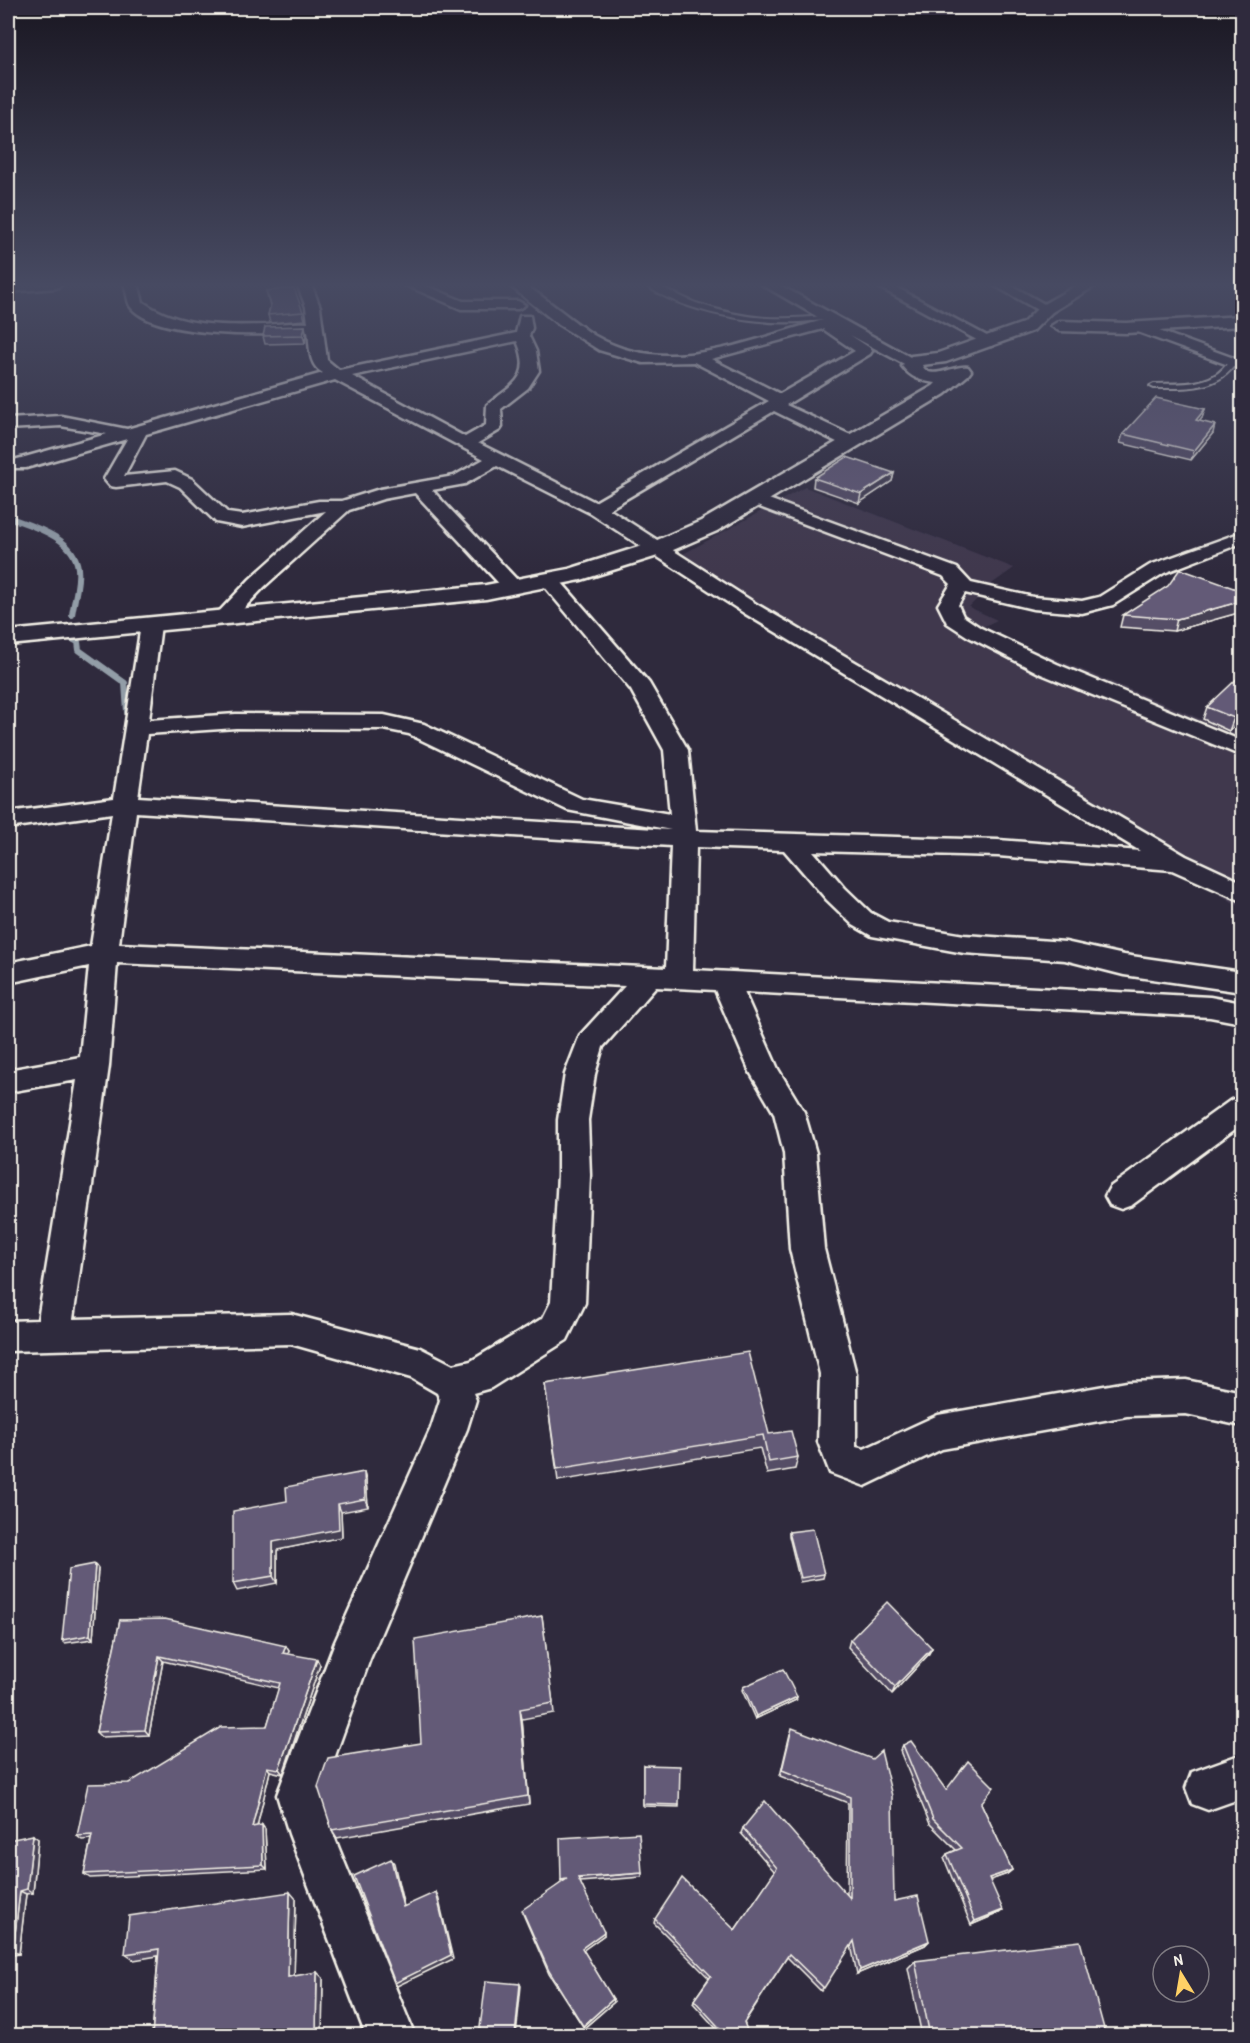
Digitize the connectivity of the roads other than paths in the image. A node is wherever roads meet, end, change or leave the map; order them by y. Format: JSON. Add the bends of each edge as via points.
{"nodes":[{"id":1,"x":320,"y":379,"type":"edge"},
{"id":2,"x":343,"y":379,"type":"edge"},
{"id":3,"x":528,"y":379,"type":"edge"},
{"id":4,"x":735,"y":379,"type":"edge"},
{"id":5,"x":817,"y":379,"type":"edge"},
{"id":6,"x":914,"y":379,"type":"edge"},
{"id":7,"x":950,"y":379,"type":"edge"},
{"id":8,"x":1214,"y":379,"type":"edge"},
{"id":9,"x":1154,"y":386,"type":"dead end"},
{"id":10,"x":915,"y":401,"type":"junction"},
{"id":11,"x":777,"y":403,"type":"junction"},
{"id":12,"x":8,"y":423,"type":"edge"},
{"id":13,"x":133,"y":432,"type":"junction"},
{"id":14,"x":849,"y":441,"type":"junction"},
{"id":15,"x":464,"y":443,"type":"junction"},
{"id":16,"x":497,"y":459,"type":"junction"},
{"id":17,"x":20,"y":464,"type":"dead end"},
{"id":18,"x":419,"y":487,"type":"junction"},
{"id":19,"x":755,"y":499,"type":"junction"},
{"id":20,"x":343,"y":506,"type":"junction"},
{"id":21,"x":596,"y":509,"type":"junction"},
{"id":22,"x":1242,"y":537,"type":"edge"},
{"id":23,"x":656,"y":549,"type":"junction"},
{"id":24,"x":549,"y":580,"type":"junction"},
{"id":25,"x":959,"y":586,"type":"junction"},
{"id":26,"x":513,"y":587,"type":"junction"},
{"id":27,"x":223,"y":619,"type":"junction"},
{"id":28,"x":151,"y":625,"type":"junction"},
{"id":29,"x":8,"y":638,"type":"edge"},
{"id":30,"x":136,"y":728,"type":"junction"},
{"id":31,"x":1242,"y":749,"type":"edge"},
{"id":32,"x":126,"y":804,"type":"junction"},
{"id":33,"x":8,"y":820,"type":"edge"},
{"id":34,"x":683,"y":832,"type":"junction"},
{"id":35,"x":793,"y":844,"type":"junction"},
{"id":36,"x":1177,"y":862,"type":"junction"},
{"id":37,"x":1242,"y":892,"type":"edge"},
{"id":38,"x":104,"y":953,"type":"junction"},
{"id":39,"x":8,"y":973,"type":"edge"},
{"id":40,"x":664,"y":978,"type":"junction"},
{"id":41,"x":726,"y":981,"type":"junction"},
{"id":42,"x":1242,"y":982,"type":"edge"},
{"id":43,"x":1242,"y":1013,"type":"edge"},
{"id":44,"x":94,"y":1066,"type":"junction"},
{"id":45,"x":8,"y":1081,"type":"edge"},
{"id":46,"x":1242,"y":1108,"type":"edge"},
{"id":47,"x":1120,"y":1196,"type":"dead end"},
{"id":48,"x":53,"y":1335,"type":"junction"},
{"id":49,"x":8,"y":1336,"type":"edge"},
{"id":50,"x":450,"y":1382,"type":"junction"},
{"id":51,"x":1242,"y":1409,"type":"edge"},
{"id":52,"x":391,"y":2036,"type":"edge"}],
"edges":[{"from":1,"to":13,"type":"street"},
{"from":2,"to":15,"type":"street"},
{"from":3,"to":15,"type":"street","via":[[493,408],[494,427]]},
{"from":4,"to":11,"type":"street"},
{"from":5,"to":11,"type":"street"},
{"from":6,"to":10,"type":"main road"},
{"from":7,"to":10,"type":"main road","via":[[939,390]]},
{"from":8,"to":9,"type":"lane"},
{"from":10,"to":14,"type":"main road"},
{"from":11,"to":14,"type":"street"},
{"from":11,"to":21,"type":"street"},
{"from":12,"to":13,"type":"street","via":[[61,422]]},
{"from":13,"to":17,"type":"street"},
{"from":13,"to":20,"type":"street","via":[[129,454],[113,479],[116,482],[169,475],[186,483],[222,518],[231,520]]},
{"from":14,"to":19,"type":"main road"},
{"from":15,"to":16,"type":"street"},
{"from":16,"to":18,"type":"street","via":[[459,480]]},
{"from":16,"to":21,"type":"street"},
{"from":18,"to":20,"type":"street"},
{"from":18,"to":26,"type":"street"},
{"from":19,"to":23,"type":"main road","via":[[710,526]]},
{"from":19,"to":25,"type":"street","via":[[950,572],[959,578]]},
{"from":20,"to":27,"type":"street"},
{"from":21,"to":23,"type":"street"},
{"from":22,"to":25,"type":"street","via":[[1157,568],[1106,601],[1083,608],[1033,603]]},
{"from":23,"to":24,"type":"main road"},
{"from":23,"to":36,"type":"street"},
{"from":24,"to":26,"type":"main road"},
{"from":24,"to":34,"type":"street","via":[[641,688],[676,750]]},
{"from":25,"to":31,"type":"street","via":[[948,605],[954,620],[974,632],[1049,669]]},
{"from":26,"to":27,"type":"main road"},
{"from":27,"to":28,"type":"main road"},
{"from":28,"to":29,"type":"main road"},
{"from":28,"to":30,"type":"street"},
{"from":30,"to":32,"type":"street"},
{"from":30,"to":34,"type":"street","via":[[236,721],[384,722],[416,729],[576,804]]},
{"from":32,"to":33,"type":"street"},
{"from":32,"to":34,"type":"street"},
{"from":32,"to":38,"type":"street"},
{"from":34,"to":35,"type":"street"},
{"from":34,"to":40,"type":"street"},
{"from":35,"to":36,"type":"street","via":[[998,848]]},
{"from":35,"to":42,"type":"street","via":[[836,894],[862,919],[881,930],[964,944],[1065,951],[1124,965]]},
{"from":36,"to":37,"type":"street"},
{"from":38,"to":39,"type":"street"},
{"from":38,"to":40,"type":"street"},
{"from":38,"to":44,"type":"street"},
{"from":40,"to":41,"type":"street"},
{"from":40,"to":50,"type":"street","via":[[608,1020],[590,1043],[580,1074],[573,1120],[568,1303],[555,1329],[478,1376]]},
{"from":41,"to":43,"type":"street","via":[[1198,1007]]},
{"from":41,"to":51,"type":"street","via":[[765,1072],[789,1112],[800,1153],[807,1249],[838,1374],[836,1442],[843,1460],[865,1468],[938,1432],[1127,1399],[1186,1397]]},
{"from":44,"to":45,"type":"street"},
{"from":44,"to":48,"type":"street"},
{"from":46,"to":47,"type":"street"},
{"from":48,"to":49,"type":"street"},
{"from":48,"to":50,"type":"street","via":[[291,1329],[420,1364]]},
{"from":50,"to":52,"type":"street","via":[[458,1400],[449,1429],[350,1657],[299,1795]]}]}
